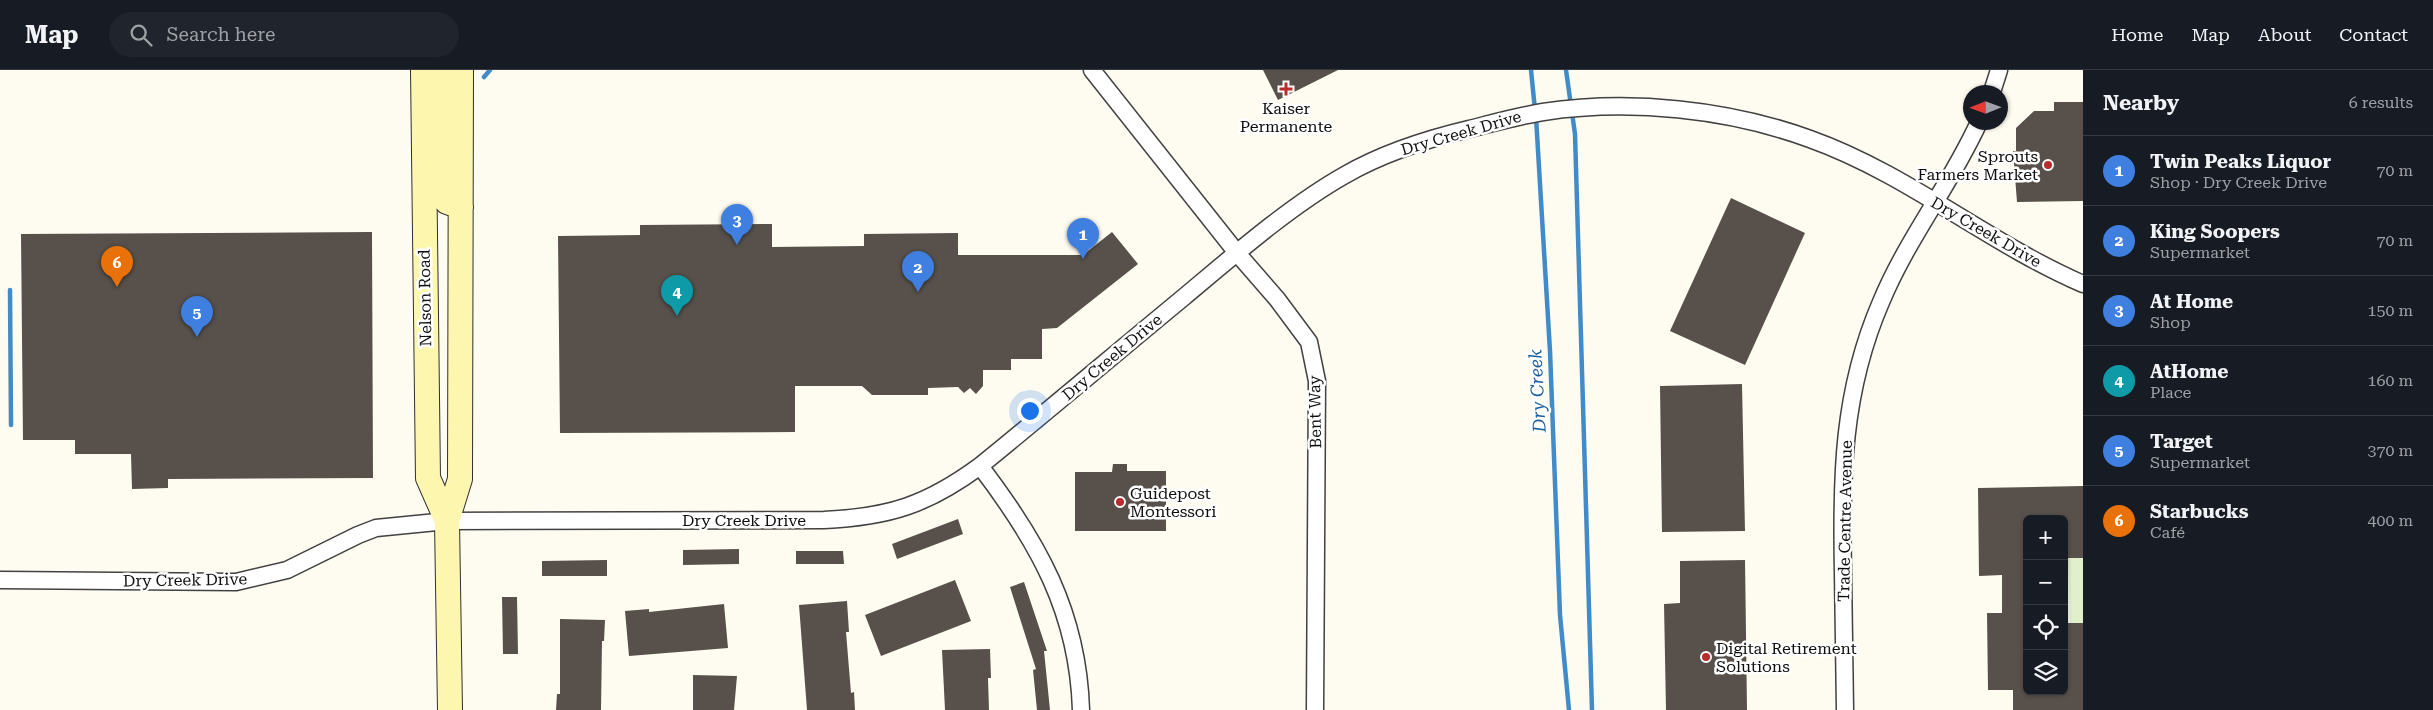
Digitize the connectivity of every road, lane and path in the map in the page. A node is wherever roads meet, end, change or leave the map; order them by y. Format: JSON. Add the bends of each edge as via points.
{"nodes":[{"id":1,"x":423,"y":70,"type":"edge"},
{"id":2,"x":442,"y":70,"type":"edge"},
{"id":3,"x":461,"y":70,"type":"edge"},
{"id":4,"x":1092,"y":70,"type":"edge"},
{"id":5,"x":1999,"y":70,"type":"edge"},
{"id":6,"x":1994,"y":85,"type":"edge"},
{"id":7,"x":1976,"y":130,"type":"edge"},
{"id":8,"x":1935,"y":202,"type":"junction"},
{"id":9,"x":461,"y":207,"type":"junction"},
{"id":10,"x":1237,"y":252,"type":"junction"},
{"id":11,"x":2083,"y":284,"type":"edge"},
{"id":12,"x":980,"y":466,"type":"junction"},
{"id":13,"x":448,"y":521,"type":"junction"},
{"id":14,"x":0,"y":580,"type":"edge"},
{"id":15,"x":450,"y":710,"type":"edge"},
{"id":16,"x":1081,"y":710,"type":"edge"},
{"id":17,"x":1315,"y":710,"type":"edge"},
{"id":18,"x":1845,"y":710,"type":"edge"}],
"edges":[{"from":1,"to":13,"type":"main road","name":"Nelson Road","via":[[428,478]]},
{"from":2,"to":9,"type":"main road","via":[[444,192],[448,202]]},
{"from":3,"to":9,"type":"main road","name":"Nelson Road"},
{"from":4,"to":10,"type":"street","name":"Bent Way"},
{"from":5,"to":6,"type":"street"},
{"from":7,"to":8,"type":"street","name":"Trade Centre Avenue"},
{"from":8,"to":10,"type":"street","name":"Dry Creek Drive","via":[[1838,149],[1773,126],[1661,108],[1546,111],[1428,140],[1366,164],[1331,184]]},
{"from":8,"to":11,"type":"street","name":"Dry Creek Drive","via":[[2008,246]]},
{"from":8,"to":18,"type":"street","name":"Trade Centre Avenue","via":[[1881,301],[1851,397],[1842,488]]},
{"from":9,"to":13,"type":"main road","name":"Nelson Road","via":[[460,479]]},
{"from":10,"to":12,"type":"street","name":"Dry Creek Drive"},
{"from":10,"to":17,"type":"street","name":"Bent Way","via":[[1278,299],[1309,342],[1317,382]]},
{"from":12,"to":13,"type":"street","name":"Dry Creek Drive","via":[[916,504],[861,518]]},
{"from":12,"to":16,"type":"street","via":[[1014,511],[1049,572],[1070,630]]},
{"from":13,"to":14,"type":"street","name":"Dry Creek Drive","via":[[376,528],[287,570],[236,582]]},
{"from":13,"to":15,"type":"main road","name":"Nelson Road"}]}
